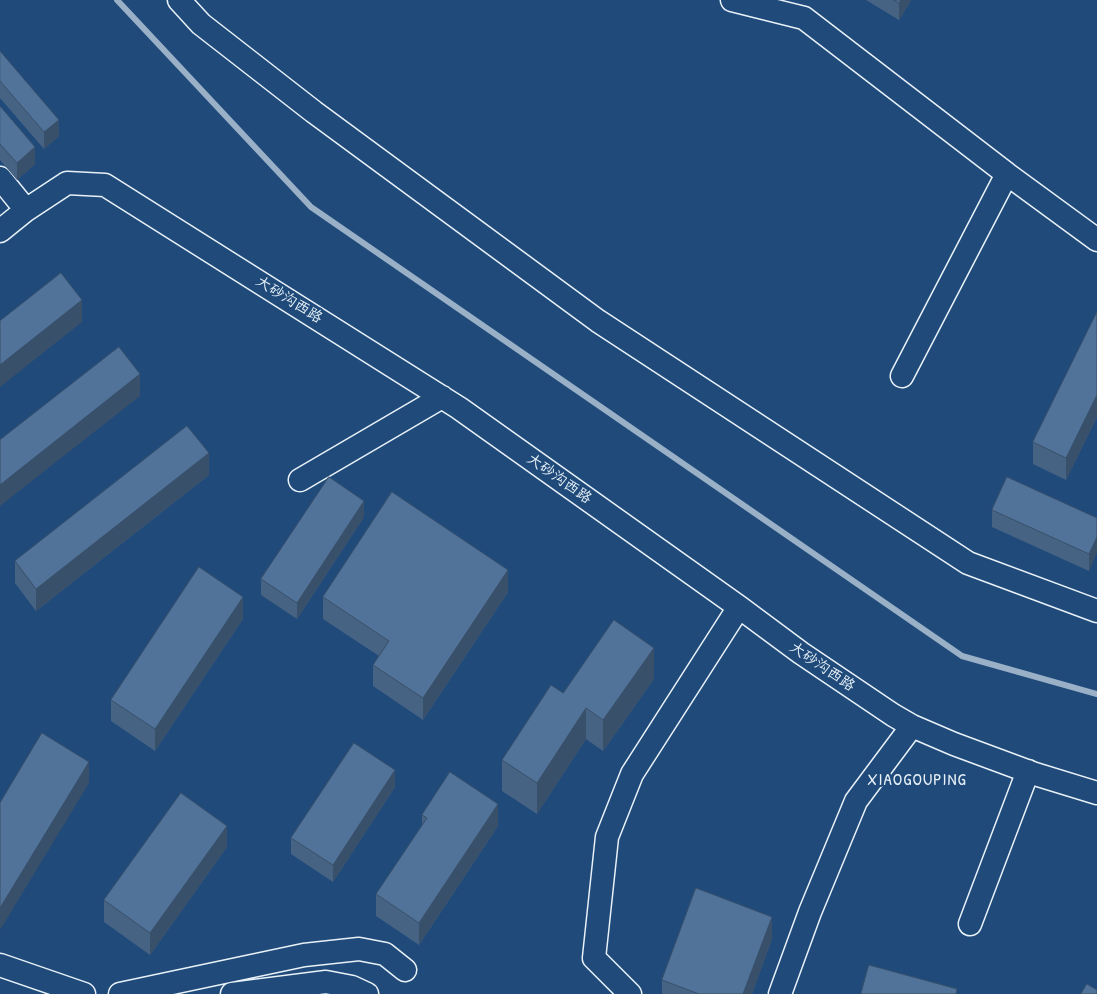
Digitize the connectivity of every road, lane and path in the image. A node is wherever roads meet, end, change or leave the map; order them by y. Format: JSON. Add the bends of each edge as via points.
{"nodes":[{"id":1,"x":179,"y":0,"type":"edge"},
{"id":2,"x":732,"y":0,"type":"edge"},
{"id":3,"x":1007,"y":174,"type":"junction"},
{"id":4,"x":0,"y":178,"type":"edge"},
{"id":5,"x":26,"y":210,"type":"junction"},
{"id":6,"x":0,"y":231,"type":"edge"},
{"id":7,"x":1097,"y":240,"type":"edge"},
{"id":8,"x":902,"y":376,"type":"dead end"},
{"id":9,"x":442,"y":397,"type":"junction"},
{"id":10,"x":300,"y":480,"type":"dead end"},
{"id":11,"x":739,"y":607,"type":"junction"},
{"id":12,"x":1097,"y":611,"type":"edge"},
{"id":13,"x":912,"y":726,"type":"junction"},
{"id":14,"x":1028,"y":772,"type":"junction"},
{"id":15,"x":1097,"y":792,"type":"edge"},
{"id":16,"x":970,"y":924,"type":"dead end"},
{"id":17,"x":0,"y":965,"type":"edge"},
{"id":18,"x":404,"y":970,"type":"dead end"},
{"id":19,"x":84,"y":994,"type":"edge"},
{"id":20,"x":120,"y":994,"type":"edge"},
{"id":21,"x":232,"y":994,"type":"edge"},
{"id":22,"x":367,"y":994,"type":"edge"},
{"id":23,"x":630,"y":994,"type":"edge"},
{"id":24,"x":780,"y":994,"type":"edge"}],
"edges":[{"from":1,"to":12,"type":"street","via":[[201,24],[314,112],[598,321],[968,563]]},
{"from":2,"to":3,"type":"street","via":[[804,18]]},
{"from":3,"to":7,"type":"street"},
{"from":3,"to":8,"type":"street"},
{"from":4,"to":5,"type":"street"},
{"from":5,"to":6,"type":"street","name":"大砂沟西路"},
{"from":5,"to":9,"type":"street","name":"大砂沟西路","via":[[67,183],[105,185]]},
{"from":9,"to":10,"type":"street"},
{"from":9,"to":11,"type":"street","name":"大砂沟西路"},
{"from":11,"to":13,"type":"street","name":"大砂沟西路","via":[[801,653]]},
{"from":11,"to":23,"type":"street","via":[[632,774],[607,836],[594,958]]},
{"from":13,"to":14,"type":"street","name":"大砂沟西路"},
{"from":13,"to":24,"type":"street","via":[[856,801],[810,912]]},
{"from":14,"to":15,"type":"street","name":"大砂沟西路"},
{"from":14,"to":16,"type":"street"},
{"from":17,"to":19,"type":"street"},
{"from":18,"to":20,"type":"street","via":[[385,954],[359,949],[304,955]]},
{"from":21,"to":22,"type":"street","via":[[326,982],[352,987]]}]}
